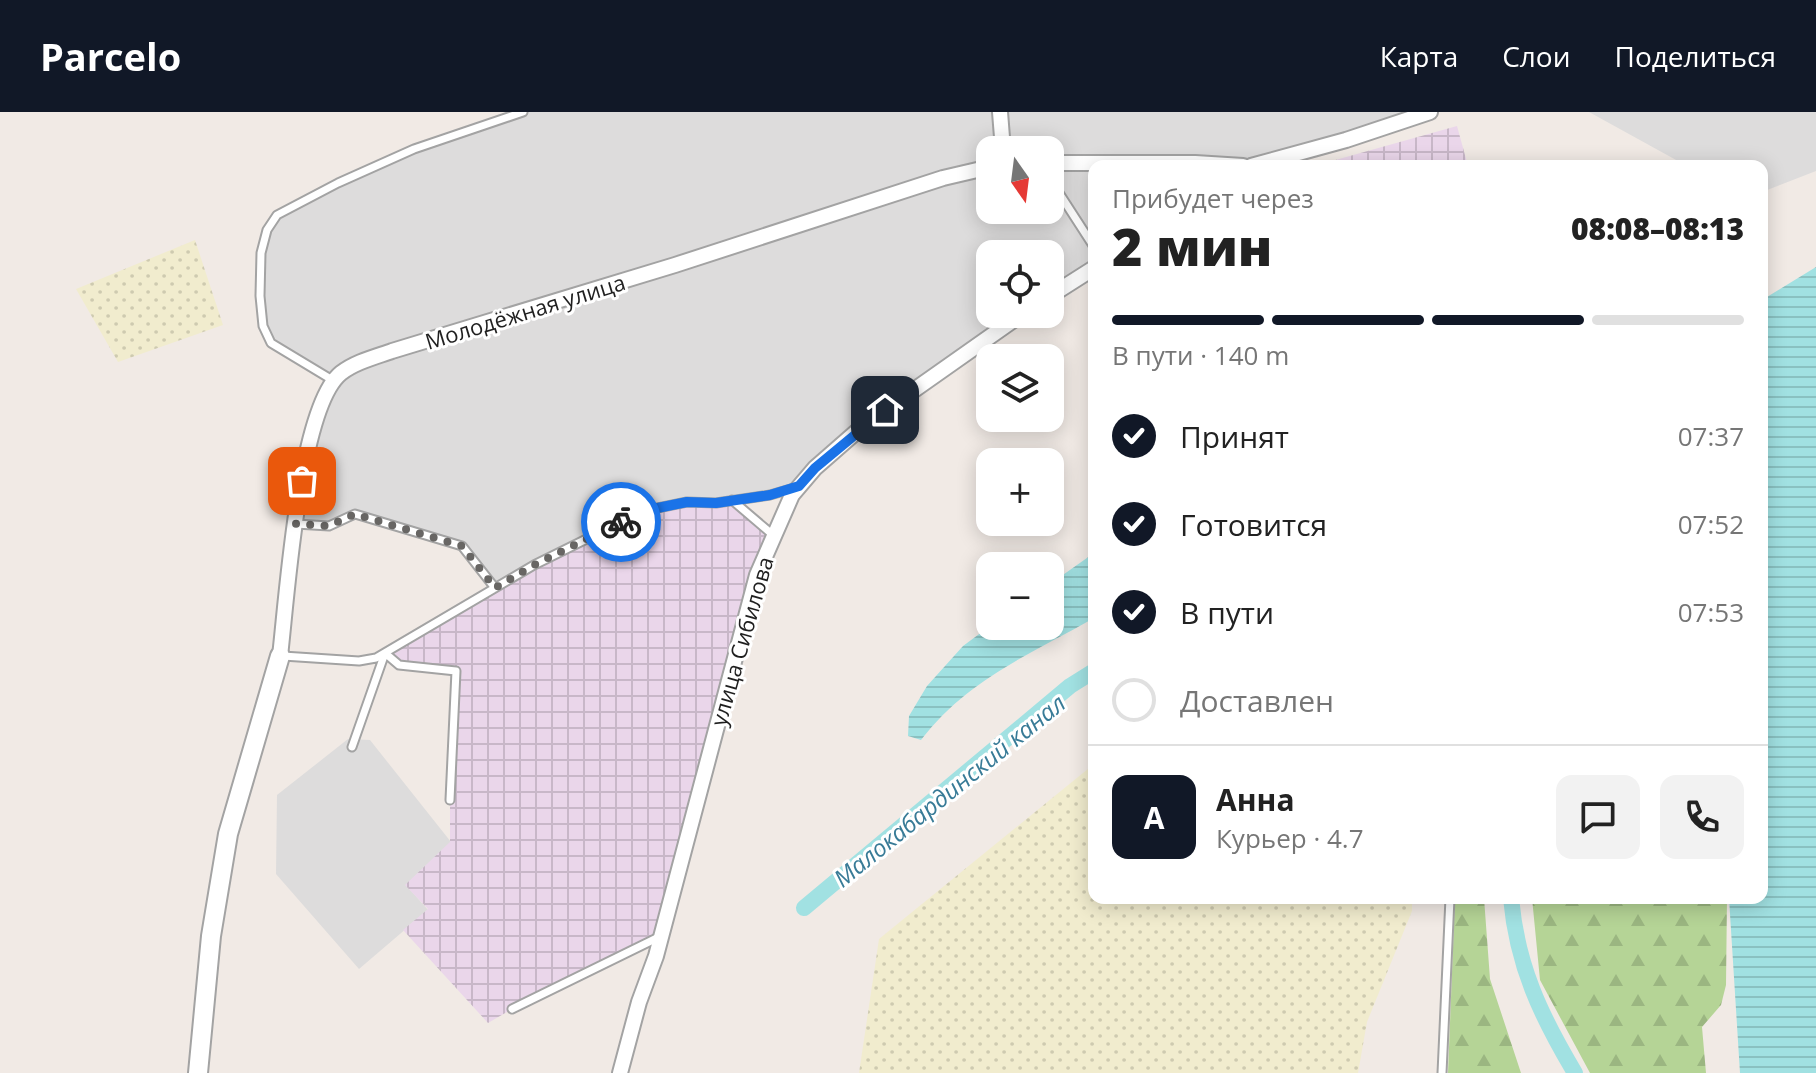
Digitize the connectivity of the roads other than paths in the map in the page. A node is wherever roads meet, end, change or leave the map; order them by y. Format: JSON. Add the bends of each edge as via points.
{"nodes":[{"id":1,"x":523,"y":112,"type":"edge"},
{"id":2,"x":1000,"y":112,"type":"edge"},
{"id":3,"x":1430,"y":112,"type":"edge"},
{"id":4,"x":1002,"y":136,"type":"edge"},
{"id":5,"x":1273,"y":160,"type":"edge"},
{"id":6,"x":1064,"y":163,"type":"edge"},
{"id":7,"x":1088,"y":163,"type":"edge"},
{"id":8,"x":976,"y":170,"type":"edge"},
{"id":9,"x":1064,"y":201,"type":"edge"},
{"id":10,"x":1088,"y":238,"type":"edge"},
{"id":11,"x":1088,"y":272,"type":"edge"},
{"id":12,"x":1064,"y":287,"type":"edge"},
{"id":13,"x":1002,"y":328,"type":"edge"},
{"id":14,"x":334,"y":381,"type":"junction"},
{"id":15,"x":799,"y":486,"type":"junction"},
{"id":16,"x":732,"y":500,"type":"junction"},
{"id":17,"x":296,"y":524,"type":"junction"},
{"id":18,"x":773,"y":535,"type":"junction"},
{"id":19,"x":495,"y":588,"type":"junction"},
{"id":20,"x":385,"y":653,"type":"junction"},
{"id":21,"x":280,"y":656,"type":"junction"},
{"id":22,"x":352,"y":747,"type":"dead end"},
{"id":23,"x":450,"y":800,"type":"dead end"},
{"id":24,"x":1450,"y":904,"type":"edge"},
{"id":25,"x":661,"y":936,"type":"junction"},
{"id":26,"x":512,"y":1009,"type":"dead end"},
{"id":27,"x":198,"y":1073,"type":"edge"},
{"id":28,"x":620,"y":1073,"type":"edge"},
{"id":29,"x":1442,"y":1073,"type":"edge"}],
"edges":[{"from":1,"to":14,"type":"lane","via":[[414,149],[338,183],[272,222],[261,253],[263,326],[271,343]]},
{"from":2,"to":4,"type":"street"},
{"from":3,"to":5,"type":"street"},
{"from":6,"to":7,"type":"street"},
{"from":8,"to":14,"type":"street","name":"Молодёжная улица","via":[[392,351],[352,366]]},
{"from":9,"to":10,"type":"lane"},
{"from":11,"to":12,"type":"street"},
{"from":13,"to":15,"type":"street","name":"улица Сибилова","via":[[863,426]]},
{"from":14,"to":17,"type":"street","via":[[312,426]]},
{"from":15,"to":16,"type":"lane"},
{"from":15,"to":18,"type":"street","name":"улица Сибилова"},
{"from":16,"to":18,"type":"lane"},
{"from":16,"to":19,"type":"lane","via":[[643,511]]},
{"from":17,"to":19,"type":"lane","via":[[329,526],[355,514],[462,546]]},
{"from":17,"to":21,"type":"street"},
{"from":18,"to":25,"type":"street","name":"улица Сибилова","via":[[725,687]]},
{"from":19,"to":20,"type":"lane"},
{"from":20,"to":21,"type":"lane","via":[[359,661]]},
{"from":20,"to":22,"type":"lane"},
{"from":20,"to":23,"type":"lane","via":[[399,665],[456,671]]},
{"from":21,"to":27,"type":"street","via":[[228,834],[211,936]]},
{"from":24,"to":29,"type":"lane"},
{"from":25,"to":26,"type":"lane"},
{"from":25,"to":28,"type":"street","name":"улица Сибилова"}]}
